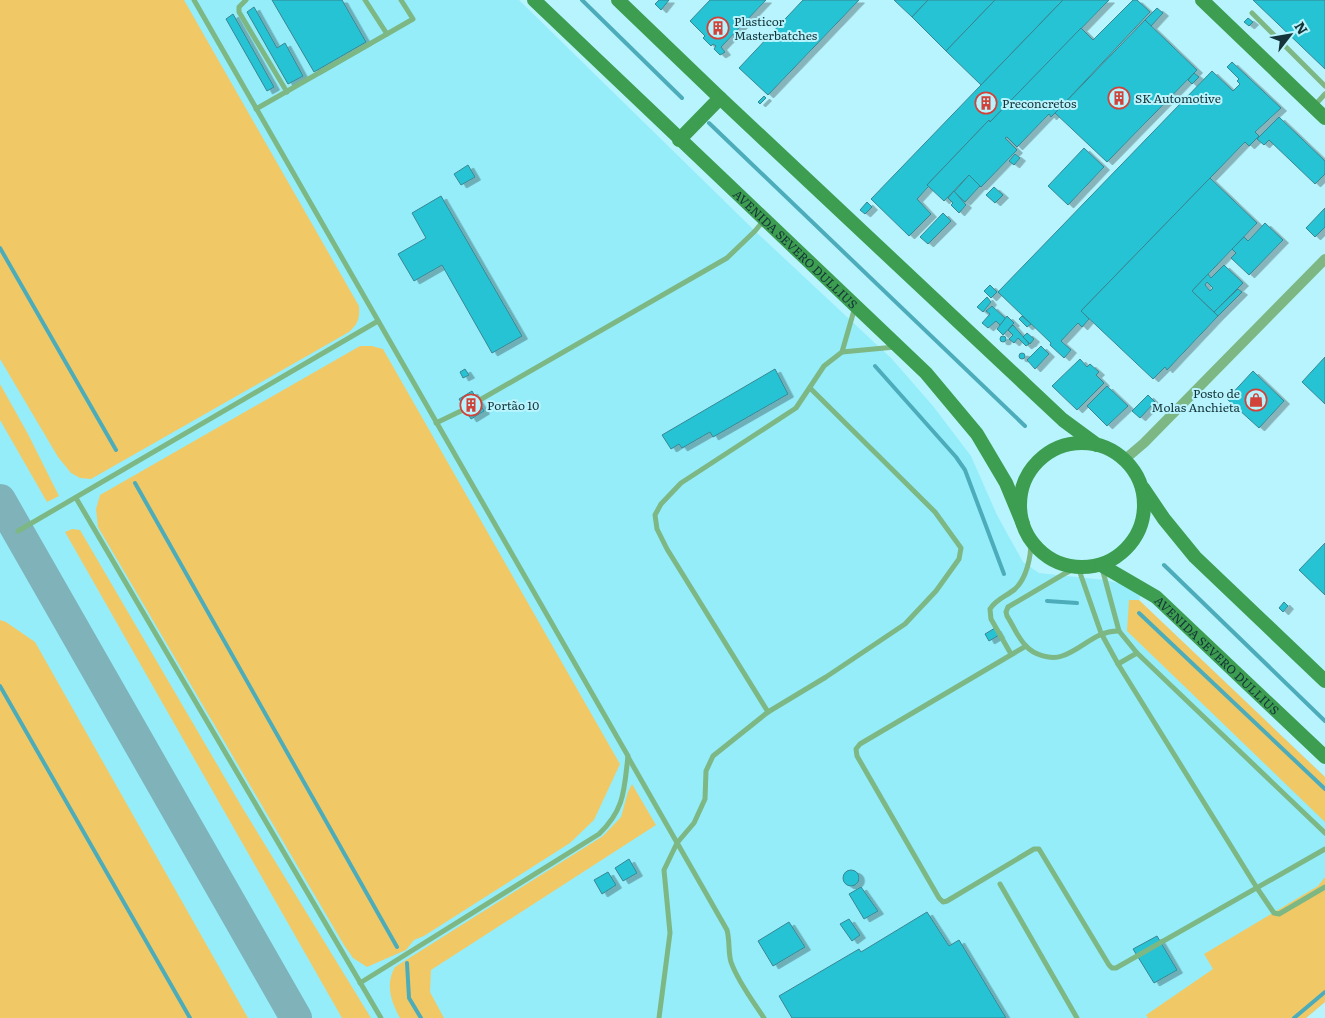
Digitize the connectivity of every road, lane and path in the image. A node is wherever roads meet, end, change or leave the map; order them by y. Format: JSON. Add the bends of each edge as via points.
{"nodes":[{"id":1,"x":194,"y":0,"type":"edge"},
{"id":2,"x":246,"y":0,"type":"edge"},
{"id":3,"x":365,"y":0,"type":"edge"},
{"id":4,"x":401,"y":0,"type":"edge"},
{"id":5,"x":534,"y":0,"type":"edge"},
{"id":6,"x":618,"y":0,"type":"edge"},
{"id":7,"x":1202,"y":0,"type":"edge"},
{"id":8,"x":1252,"y":13,"type":"dead end"},
{"id":9,"x":386,"y":34,"type":"junction"},
{"id":10,"x":1325,"y":86,"type":"edge"},
{"id":11,"x":287,"y":92,"type":"junction"},
{"id":12,"x":1325,"y":94,"type":"edge"},
{"id":13,"x":720,"y":98,"type":"junction"},
{"id":14,"x":1313,"y":107,"type":"junction"},
{"id":15,"x":256,"y":109,"type":"junction"},
{"id":16,"x":1325,"y":118,"type":"edge"},
{"id":17,"x":679,"y":140,"type":"junction"},
{"id":18,"x":764,"y":219,"type":"junction"},
{"id":19,"x":1325,"y":259,"type":"edge"},
{"id":20,"x":855,"y":306,"type":"junction"},
{"id":21,"x":378,"y":321,"type":"junction"},
{"id":22,"x":898,"y":346,"type":"junction"},
{"id":23,"x":842,"y":352,"type":"junction"},
{"id":24,"x":810,"y":388,"type":"junction"},
{"id":25,"x":478,"y":401,"type":"dead end"},
{"id":26,"x":465,"y":408,"type":"dead end"},
{"id":27,"x":436,"y":423,"type":"junction"},
{"id":28,"x":1097,"y":445,"type":"junction"},
{"id":29,"x":1124,"y":460,"type":"junction"},
{"id":30,"x":1140,"y":483,"type":"junction"},
{"id":31,"x":76,"y":498,"type":"junction"},
{"id":32,"x":1023,"y":524,"type":"junction"},
{"id":33,"x":18,"y":531,"type":"dead end"},
{"id":34,"x":1031,"y":541,"type":"junction"},
{"id":35,"x":1101,"y":565,"type":"junction"},
{"id":36,"x":1078,"y":567,"type":"junction"},
{"id":37,"x":1119,"y":631,"type":"junction"},
{"id":38,"x":1101,"y":633,"type":"junction"},
{"id":39,"x":1026,"y":646,"type":"junction"},
{"id":40,"x":1011,"y":654,"type":"junction"},
{"id":41,"x":1137,"y":654,"type":"junction"},
{"id":42,"x":1118,"y":664,"type":"junction"},
{"id":43,"x":1325,"y":681,"type":"edge"},
{"id":44,"x":768,"y":712,"type":"junction"},
{"id":45,"x":628,"y":756,"type":"junction"},
{"id":46,"x":1325,"y":757,"type":"edge"},
{"id":47,"x":1325,"y":833,"type":"edge"},
{"id":48,"x":677,"y":843,"type":"junction"},
{"id":49,"x":1325,"y":849,"type":"edge"},
{"id":50,"x":1000,"y":884,"type":"dead end"},
{"id":51,"x":1325,"y":887,"type":"edge"},
{"id":52,"x":1256,"y":888,"type":"junction"},
{"id":53,"x":360,"y":983,"type":"junction"},
{"id":54,"x":381,"y":1018,"type":"edge"},
{"id":55,"x":659,"y":1018,"type":"edge"},
{"id":56,"x":764,"y":1018,"type":"edge"},
{"id":57,"x":1077,"y":1018,"type":"edge"}],
"edges":[{"from":1,"to":15,"type":"lane"},
{"from":2,"to":11,"type":"lane","via":[[239,7],[239,12]]},
{"from":3,"to":9,"type":"lane"},
{"from":4,"to":9,"type":"lane","via":[[413,19]]},
{"from":5,"to":17,"type":"main road","name":"AVENIDA SEVERO DULLIUS"},
{"from":6,"to":13,"type":"main road"},
{"from":7,"to":14,"type":"main road"},
{"from":8,"to":10,"type":"lane"},
{"from":9,"to":11,"type":"lane"},
{"from":11,"to":15,"type":"lane"},
{"from":12,"to":14,"type":"lane"},
{"from":13,"to":17,"type":"main road"},
{"from":13,"to":28,"type":"main road","via":[[1063,420]]},
{"from":14,"to":16,"type":"main road"},
{"from":15,"to":21,"type":"lane"},
{"from":17,"to":18,"type":"main road","name":"AVENIDA SEVERO DULLIUS"},
{"from":18,"to":20,"type":"main road","name":"AVENIDA SEVERO DULLIUS"},
{"from":18,"to":25,"type":"lane","via":[[727,258]]},
{"from":19,"to":29,"type":"street"},
{"from":20,"to":22,"type":"main road","name":"AVENIDA SEVERO DULLIUS"},
{"from":20,"to":23,"type":"lane"},
{"from":21,"to":27,"type":"lane"},
{"from":21,"to":31,"type":"lane"},
{"from":22,"to":23,"type":"lane"},
{"from":22,"to":32,"type":"main road","name":"AVENIDA SEVERO DULLIUS","via":[[926,373],[977,434],[1006,483]]},
{"from":23,"to":24,"type":"lane","via":[[824,366]]},
{"from":24,"to":44,"type":"lane","via":[[796,408],[681,483],[660,504],[655,515],[666,549]]},
{"from":24,"to":44,"type":"lane","via":[[935,512],[961,548],[959,559],[936,591],[905,624]]},
{"from":26,"to":27,"type":"lane"},
{"from":27,"to":45,"type":"lane"},
{"from":28,"to":29,"type":"main road"},
{"from":28,"to":32,"type":"main road","via":[[1066,445],[1038,461],[1022,490]]},
{"from":29,"to":30,"type":"main road"},
{"from":30,"to":35,"type":"main road","via":[[1144,512],[1140,527],[1123,552]]},
{"from":30,"to":43,"type":"main road","via":[[1196,557]]},
{"from":31,"to":33,"type":"lane"},
{"from":31,"to":53,"type":"lane"},
{"from":32,"to":34,"type":"main road"},
{"from":34,"to":36,"type":"main road","via":[[1045,555],[1061,564]]},
{"from":34,"to":40,"type":"lane","via":[[1030,558],[1022,579],[990,609],[991,619]]},
{"from":35,"to":36,"type":"main road"},
{"from":35,"to":37,"type":"lane"},
{"from":35,"to":46,"type":"main road","name":"AVENIDA SEVERO DULLIUS","via":[[1156,597]]},
{"from":36,"to":38,"type":"lane"},
{"from":36,"to":39,"type":"lane","via":[[1008,608],[1006,612]]},
{"from":37,"to":38,"type":"lane"},
{"from":37,"to":41,"type":"lane"},
{"from":38,"to":39,"type":"lane","via":[[1062,656],[1040,655]]},
{"from":38,"to":42,"type":"lane"},
{"from":39,"to":40,"type":"lane"},
{"from":40,"to":52,"type":"lane","via":[[856,749],[861,764],[943,902],[1039,849],[1112,968],[1116,968]]},
{"from":41,"to":42,"type":"lane"},
{"from":41,"to":47,"type":"lane"},
{"from":42,"to":52,"type":"lane"},
{"from":44,"to":48,"type":"lane","via":[[713,756],[706,771],[705,800],[694,823]]},
{"from":45,"to":48,"type":"lane"},
{"from":45,"to":53,"type":"lane","via":[[623,799],[612,822],[599,834]]},
{"from":48,"to":55,"type":"lane","via":[[664,870],[670,934]]},
{"from":48,"to":56,"type":"lane","via":[[727,930],[730,960]]},
{"from":49,"to":52,"type":"lane"},
{"from":50,"to":57,"type":"lane"},
{"from":51,"to":52,"type":"lane","via":[[1276,915]]},
{"from":53,"to":54,"type":"lane"}]}
